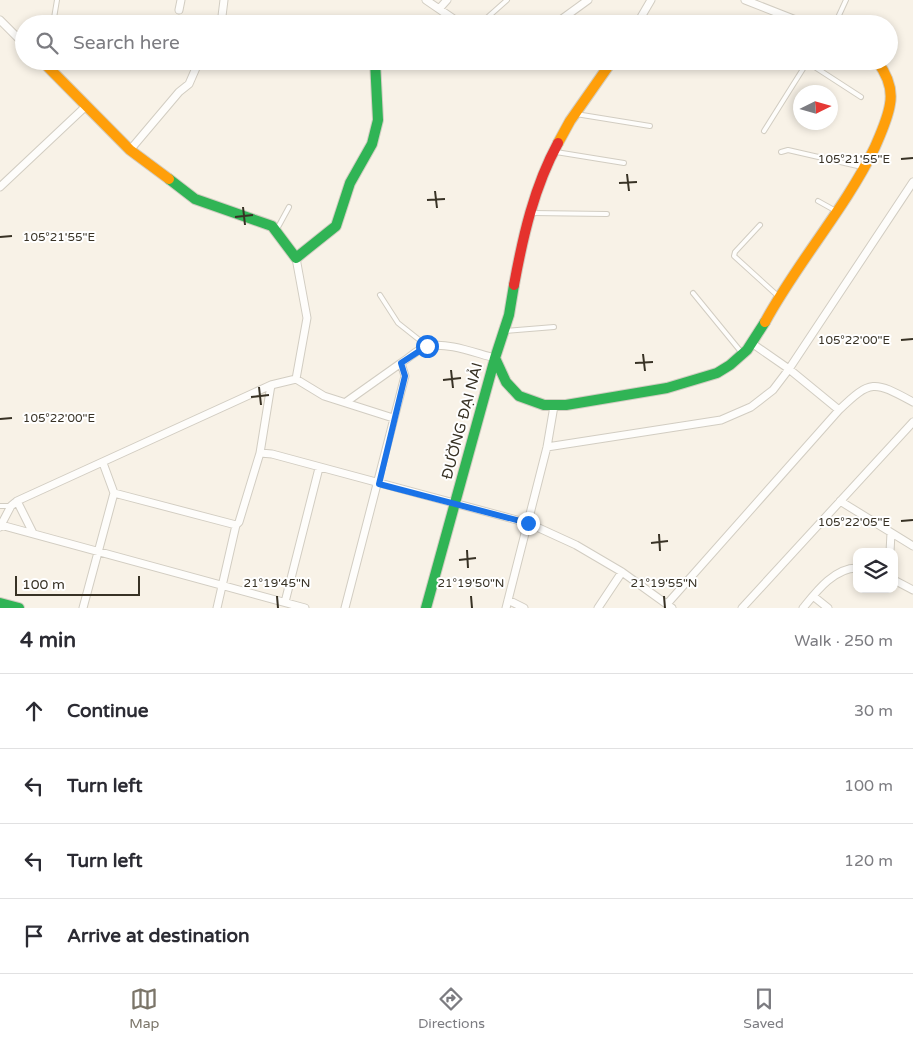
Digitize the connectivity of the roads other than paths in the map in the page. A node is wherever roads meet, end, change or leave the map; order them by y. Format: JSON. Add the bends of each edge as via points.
{"nodes":[{"id":1,"x":57,"y":0,"type":"edge"},
{"id":2,"x":181,"y":0,"type":"edge"},
{"id":3,"x":224,"y":0,"type":"edge"},
{"id":4,"x":426,"y":0,"type":"edge"},
{"id":5,"x":447,"y":0,"type":"edge"},
{"id":6,"x":507,"y":0,"type":"edge"},
{"id":7,"x":588,"y":0,"type":"edge"},
{"id":8,"x":651,"y":0,"type":"edge"},
{"id":9,"x":745,"y":0,"type":"edge"},
{"id":10,"x":846,"y":0,"type":"edge"},
{"id":11,"x":439,"y":9,"type":"junction"},
{"id":12,"x":179,"y":10,"type":"dead end"},
{"id":13,"x":54,"y":15,"type":"edge"},
{"id":14,"x":222,"y":15,"type":"edge"},
{"id":15,"x":448,"y":15,"type":"edge"},
{"id":16,"x":490,"y":15,"type":"edge"},
{"id":17,"x":567,"y":15,"type":"edge"},
{"id":18,"x":642,"y":15,"type":"edge"},
{"id":19,"x":783,"y":15,"type":"edge"},
{"id":20,"x":839,"y":15,"type":"edge"},
{"id":21,"x":0,"y":20,"type":"edge"},
{"id":22,"x":15,"y":35,"type":"edge"},
{"id":23,"x":51,"y":70,"type":"edge"},
{"id":24,"x":195,"y":70,"type":"edge"},
{"id":25,"x":375,"y":70,"type":"edge"},
{"id":26,"x":606,"y":70,"type":"edge"},
{"id":27,"x":802,"y":70,"type":"edge"},
{"id":28,"x":821,"y":70,"type":"edge"},
{"id":29,"x":884,"y":70,"type":"edge"},
{"id":30,"x":861,"y":98,"type":"dead end"},
{"id":31,"x":85,"y":107,"type":"junction"},
{"id":32,"x":576,"y":114,"type":"junction"},
{"id":33,"x":650,"y":126,"type":"dead end"},
{"id":34,"x":764,"y":131,"type":"dead end"},
{"id":35,"x":130,"y":150,"type":"junction"},
{"id":36,"x":553,"y":152,"type":"junction"},
{"id":37,"x":780,"y":152,"type":"dead end"},
{"id":38,"x":624,"y":163,"type":"dead end"},
{"id":39,"x":864,"y":168,"type":"junction"},
{"id":40,"x":913,"y":182,"type":"edge"},
{"id":41,"x":0,"y":187,"type":"edge"},
{"id":42,"x":818,"y":201,"type":"dead end"},
{"id":43,"x":289,"y":207,"type":"dead end"},
{"id":44,"x":836,"y":211,"type":"junction"},
{"id":45,"x":530,"y":213,"type":"junction"},
{"id":46,"x":607,"y":214,"type":"dead end"},
{"id":47,"x":760,"y":224,"type":"dead end"},
{"id":48,"x":276,"y":231,"type":"junction"},
{"id":49,"x":296,"y":258,"type":"junction"},
{"id":50,"x":380,"y":294,"type":"dead end"},
{"id":51,"x":694,"y":294,"type":"dead end"},
{"id":52,"x":779,"y":297,"type":"junction"},
{"id":53,"x":554,"y":327,"type":"dead end"},
{"id":54,"x":503,"y":331,"type":"junction"},
{"id":55,"x":753,"y":344,"type":"junction"},
{"id":56,"x":427,"y":346,"type":"junction"},
{"id":57,"x":743,"y":355,"type":"junction"},
{"id":58,"x":495,"y":358,"type":"junction"},
{"id":59,"x":401,"y":363,"type":"junction"},
{"id":60,"x":789,"y":369,"type":"junction"},
{"id":61,"x":296,"y":379,"type":"junction"},
{"id":62,"x":271,"y":385,"type":"junction"},
{"id":63,"x":346,"y":402,"type":"junction"},
{"id":64,"x":913,"y":402,"type":"edge"},
{"id":65,"x":554,"y":406,"type":"junction"},
{"id":66,"x":839,"y":410,"type":"junction"},
{"id":67,"x":393,"y":418,"type":"junction"},
{"id":68,"x":913,"y":422,"type":"edge"},
{"id":69,"x":547,"y":447,"type":"junction"},
{"id":70,"x":260,"y":452,"type":"junction"},
{"id":71,"x":103,"y":463,"type":"junction"},
{"id":72,"x":320,"y":468,"type":"junction"},
{"id":73,"x":379,"y":484,"type":"junction"},
{"id":74,"x":114,"y":493,"type":"junction"},
{"id":75,"x":840,"y":502,"type":"junction"},
{"id":76,"x":14,"y":503,"type":"junction"},
{"id":77,"x":454,"y":503,"type":"junction"},
{"id":78,"x":0,"y":506,"type":"edge"},
{"id":79,"x":528,"y":523,"type":"junction"},
{"id":80,"x":236,"y":525,"type":"junction"},
{"id":81,"x":1,"y":526,"type":"edge"},
{"id":82,"x":33,"y":533,"type":"junction"},
{"id":83,"x":891,"y":533,"type":"junction"},
{"id":84,"x":913,"y":546,"type":"edge"},
{"id":85,"x":890,"y":548,"type":"edge"},
{"id":86,"x":99,"y":553,"type":"junction"},
{"id":87,"x":853,"y":569,"type":"edge"},
{"id":88,"x":622,"y":572,"type":"junction"},
{"id":89,"x":898,"y":582,"type":"edge"},
{"id":90,"x":223,"y":585,"type":"junction"},
{"id":91,"x":913,"y":590,"type":"edge"},
{"id":92,"x":813,"y":596,"type":"junction"},
{"id":93,"x":508,"y":600,"type":"junction"},
{"id":94,"x":285,"y":602,"type":"junction"},
{"id":95,"x":0,"y":603,"type":"edge"},
{"id":96,"x":670,"y":606,"type":"edge"},
{"id":97,"x":19,"y":608,"type":"edge"},
{"id":98,"x":83,"y":608,"type":"edge"},
{"id":99,"x":217,"y":608,"type":"edge"},
{"id":100,"x":305,"y":608,"type":"edge"},
{"id":101,"x":345,"y":608,"type":"edge"},
{"id":102,"x":426,"y":608,"type":"edge"},
{"id":103,"x":506,"y":608,"type":"edge"},
{"id":104,"x":524,"y":608,"type":"edge"},
{"id":105,"x":598,"y":608,"type":"edge"},
{"id":106,"x":742,"y":608,"type":"edge"},
{"id":107,"x":803,"y":608,"type":"edge"},
{"id":108,"x":828,"y":608,"type":"edge"}],
"edges":[{"from":1,"to":13,"type":"lane"},
{"from":2,"to":12,"type":"street"},
{"from":3,"to":14,"type":"street"},
{"from":4,"to":11,"type":"street"},
{"from":5,"to":11,"type":"street"},
{"from":6,"to":16,"type":"lane"},
{"from":7,"to":17,"type":"street"},
{"from":8,"to":18,"type":"street"},
{"from":9,"to":19,"type":"street"},
{"from":10,"to":20,"type":"lane"},
{"from":11,"to":15,"type":"street"},
{"from":21,"to":22,"type":"street"},
{"from":23,"to":31,"type":"street"},
{"from":24,"to":35,"type":"street","via":[[190,84],[179,92]]},
{"from":25,"to":49,"type":"street","via":[[378,120],[372,144],[350,183],[336,226]]},
{"from":26,"to":32,"type":"street","name":"ĐƯỜNG ĐẠI NẢI"},
{"from":27,"to":34,"type":"lane"},
{"from":28,"to":30,"type":"lane"},
{"from":29,"to":39,"type":"street","via":[[890,88],[890,109]]},
{"from":31,"to":35,"type":"street"},
{"from":31,"to":41,"type":"street"},
{"from":32,"to":33,"type":"lane"},
{"from":32,"to":36,"type":"street","name":"ĐƯỜNG ĐẠI NẢI"},
{"from":35,"to":48,"type":"street","via":[[195,199],[266,224]]},
{"from":36,"to":38,"type":"lane"},
{"from":36,"to":45,"type":"street","name":"ĐƯỜNG ĐẠI NẢI"},
{"from":37,"to":39,"type":"lane"},
{"from":39,"to":44,"type":"street"},
{"from":40,"to":60,"type":"street"},
{"from":42,"to":44,"type":"lane"},
{"from":43,"to":48,"type":"lane"},
{"from":44,"to":52,"type":"street"},
{"from":45,"to":46,"type":"lane"},
{"from":45,"to":54,"type":"street","name":"ĐƯỜNG ĐẠI NẢI"},
{"from":47,"to":52,"type":"lane","via":[[734,256]]},
{"from":48,"to":49,"type":"street"},
{"from":49,"to":61,"type":"street","via":[[307,318]]},
{"from":50,"to":56,"type":"lane","via":[[405,331]]},
{"from":51,"to":57,"type":"lane"},
{"from":52,"to":55,"type":"street"},
{"from":53,"to":54,"type":"lane"},
{"from":54,"to":58,"type":"street","name":"ĐƯỜNG ĐẠI NẢI"},
{"from":55,"to":57,"type":"street"},
{"from":55,"to":60,"type":"street"},
{"from":56,"to":58,"type":"street","via":[[456,348]]},
{"from":56,"to":59,"type":"street"},
{"from":57,"to":65,"type":"street","via":[[712,375],[674,386]]},
{"from":58,"to":65,"type":"street","via":[[508,384],[521,397]]},
{"from":58,"to":77,"type":"street","name":"ĐƯỜNG ĐẠI NẢI"},
{"from":59,"to":63,"type":"street"},
{"from":59,"to":67,"type":"street","via":[[406,373]]},
{"from":60,"to":66,"type":"street"},
{"from":60,"to":69,"type":"street","via":[[772,390],[751,406],[721,420]]},
{"from":61,"to":62,"type":"street"},
{"from":61,"to":63,"type":"street","via":[[324,396]]},
{"from":62,"to":70,"type":"street"},
{"from":62,"to":71,"type":"street","via":[[167,430]]},
{"from":63,"to":67,"type":"street"},
{"from":64,"to":66,"type":"street","via":[[884,387],[868,386],[860,389]]},
{"from":65,"to":69,"type":"street"},
{"from":66,"to":96,"type":"street"},
{"from":67,"to":73,"type":"street"},
{"from":68,"to":75,"type":"street"},
{"from":69,"to":79,"type":"street"},
{"from":70,"to":72,"type":"street"},
{"from":70,"to":80,"type":"street"},
{"from":71,"to":74,"type":"street"},
{"from":71,"to":76,"type":"street"},
{"from":72,"to":73,"type":"street"},
{"from":72,"to":94,"type":"street"},
{"from":73,"to":77,"type":"street"},
{"from":73,"to":101,"type":"street"},
{"from":74,"to":80,"type":"street"},
{"from":74,"to":86,"type":"street"},
{"from":75,"to":83,"type":"street"},
{"from":75,"to":106,"type":"street"},
{"from":76,"to":78,"type":"lane"},
{"from":76,"to":81,"type":"street"},
{"from":76,"to":82,"type":"street"},
{"from":77,"to":79,"type":"street"},
{"from":77,"to":102,"type":"street","name":"ĐƯỜNG ĐẠI NẢI"},
{"from":79,"to":88,"type":"street","via":[[576,545]]},
{"from":79,"to":93,"type":"street"},
{"from":80,"to":90,"type":"street"},
{"from":81,"to":82,"type":"street"},
{"from":82,"to":86,"type":"street"},
{"from":83,"to":84,"type":"street"},
{"from":83,"to":85,"type":"street"},
{"from":86,"to":90,"type":"street"},
{"from":86,"to":98,"type":"street"},
{"from":87,"to":92,"type":"street","via":[[840,572]]},
{"from":88,"to":96,"type":"street"},
{"from":88,"to":105,"type":"street"},
{"from":89,"to":91,"type":"street"},
{"from":90,"to":94,"type":"street"},
{"from":90,"to":99,"type":"street"},
{"from":92,"to":107,"type":"street"},
{"from":92,"to":108,"type":"street"},
{"from":93,"to":103,"type":"street"},
{"from":93,"to":104,"type":"street"},
{"from":94,"to":100,"type":"street"},
{"from":95,"to":97,"type":"street"}]}
